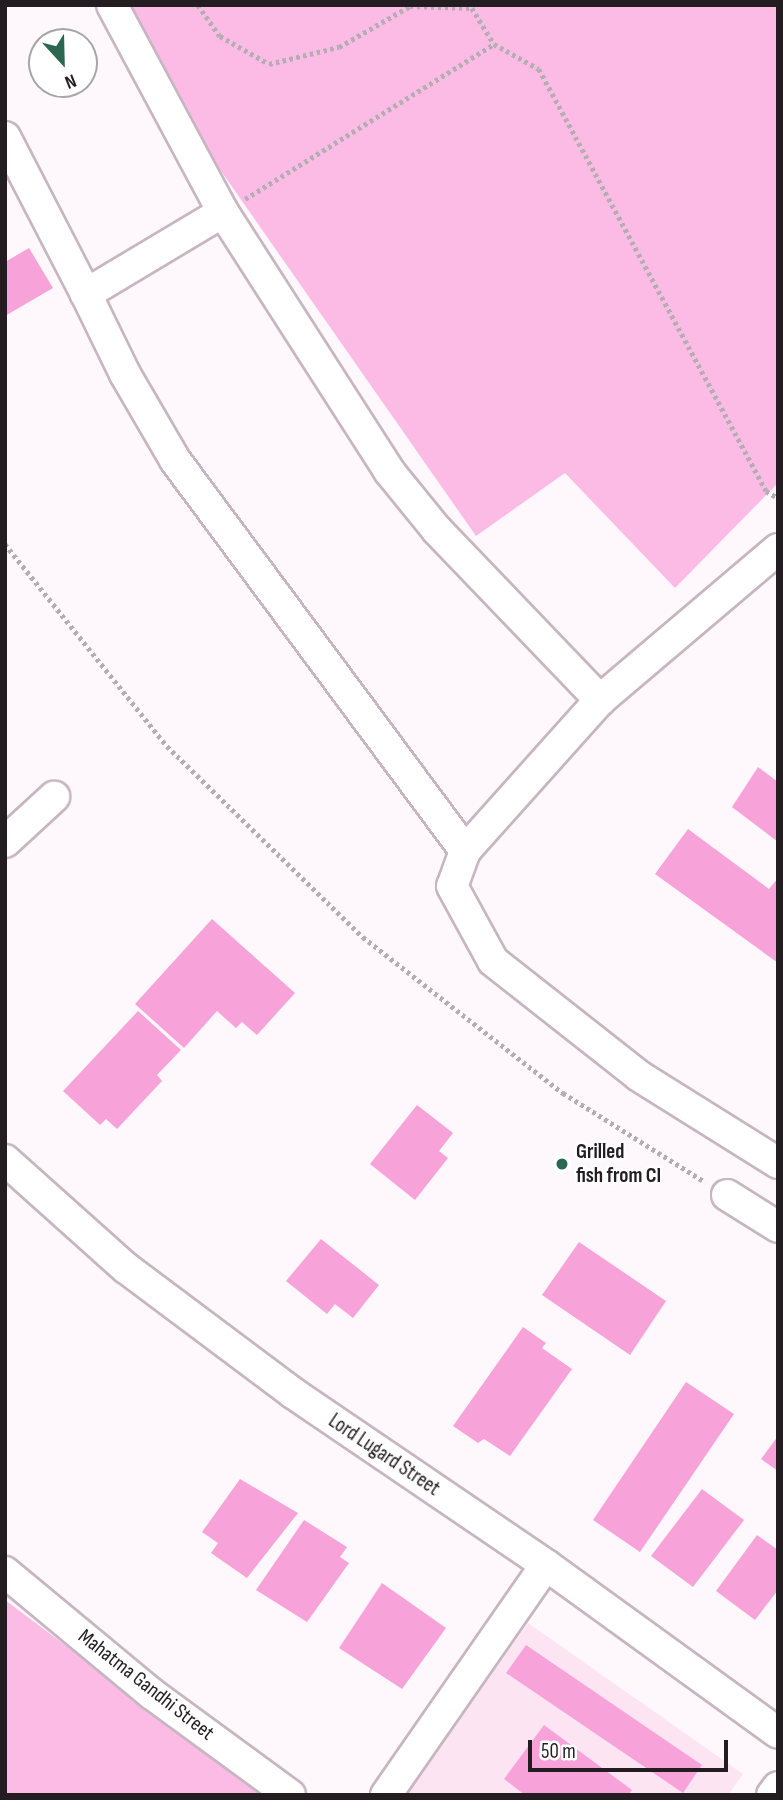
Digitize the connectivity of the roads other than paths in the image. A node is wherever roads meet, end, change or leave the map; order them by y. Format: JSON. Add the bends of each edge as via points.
{"nodes":[{"id":1,"x":112,"y":5,"type":"edge"},
{"id":2,"x":5,"y":136,"type":"edge"},
{"id":3,"x":223,"y":212,"type":"junction"},
{"id":4,"x":86,"y":294,"type":"junction"},
{"id":5,"x":778,"y":549,"type":"edge"},
{"id":6,"x":600,"y":700,"type":"junction"},
{"id":7,"x":54,"y":797,"type":"dead end"},
{"id":8,"x":5,"y":842,"type":"edge"},
{"id":9,"x":465,"y":851,"type":"junction"},
{"id":10,"x":5,"y":1160,"type":"edge"},
{"id":11,"x":778,"y":1163,"type":"edge"},
{"id":12,"x":727,"y":1195,"type":"road end"},
{"id":13,"x":778,"y":1227,"type":"edge"},
{"id":14,"x":546,"y":1565,"type":"junction"},
{"id":15,"x":5,"y":1572,"type":"edge"},
{"id":16,"x":778,"y":1733,"type":"edge"},
{"id":17,"x":778,"y":1787,"type":"edge"},
{"id":18,"x":290,"y":1795,"type":"edge"},
{"id":19,"x":386,"y":1795,"type":"edge"},
{"id":20,"x":772,"y":1795,"type":"edge"}],
"edges":[{"from":1,"to":3,"type":"street"},
{"from":2,"to":4,"type":"street"},
{"from":3,"to":4,"type":"street"},
{"from":3,"to":6,"type":"street","via":[[389,471],[437,530]]},
{"from":4,"to":9,"type":"street","via":[[125,374],[176,460]]},
{"from":5,"to":6,"type":"street"},
{"from":6,"to":9,"type":"street"},
{"from":7,"to":8,"type":"street"},
{"from":9,"to":11,"type":"street","via":[[452,886],[493,961],[639,1076]]},
{"from":10,"to":14,"type":"street","name":"Lord Lugard Street","via":[[137,1276],[293,1393]]},
{"from":12,"to":13,"type":"street"},
{"from":14,"to":16,"type":"street","name":"Lord Lugard Street"},
{"from":14,"to":19,"type":"street"},
{"from":15,"to":18,"type":"street","name":"Mahatma Gandhi Street","via":[[152,1694]]},
{"from":17,"to":20,"type":"street"}]}
